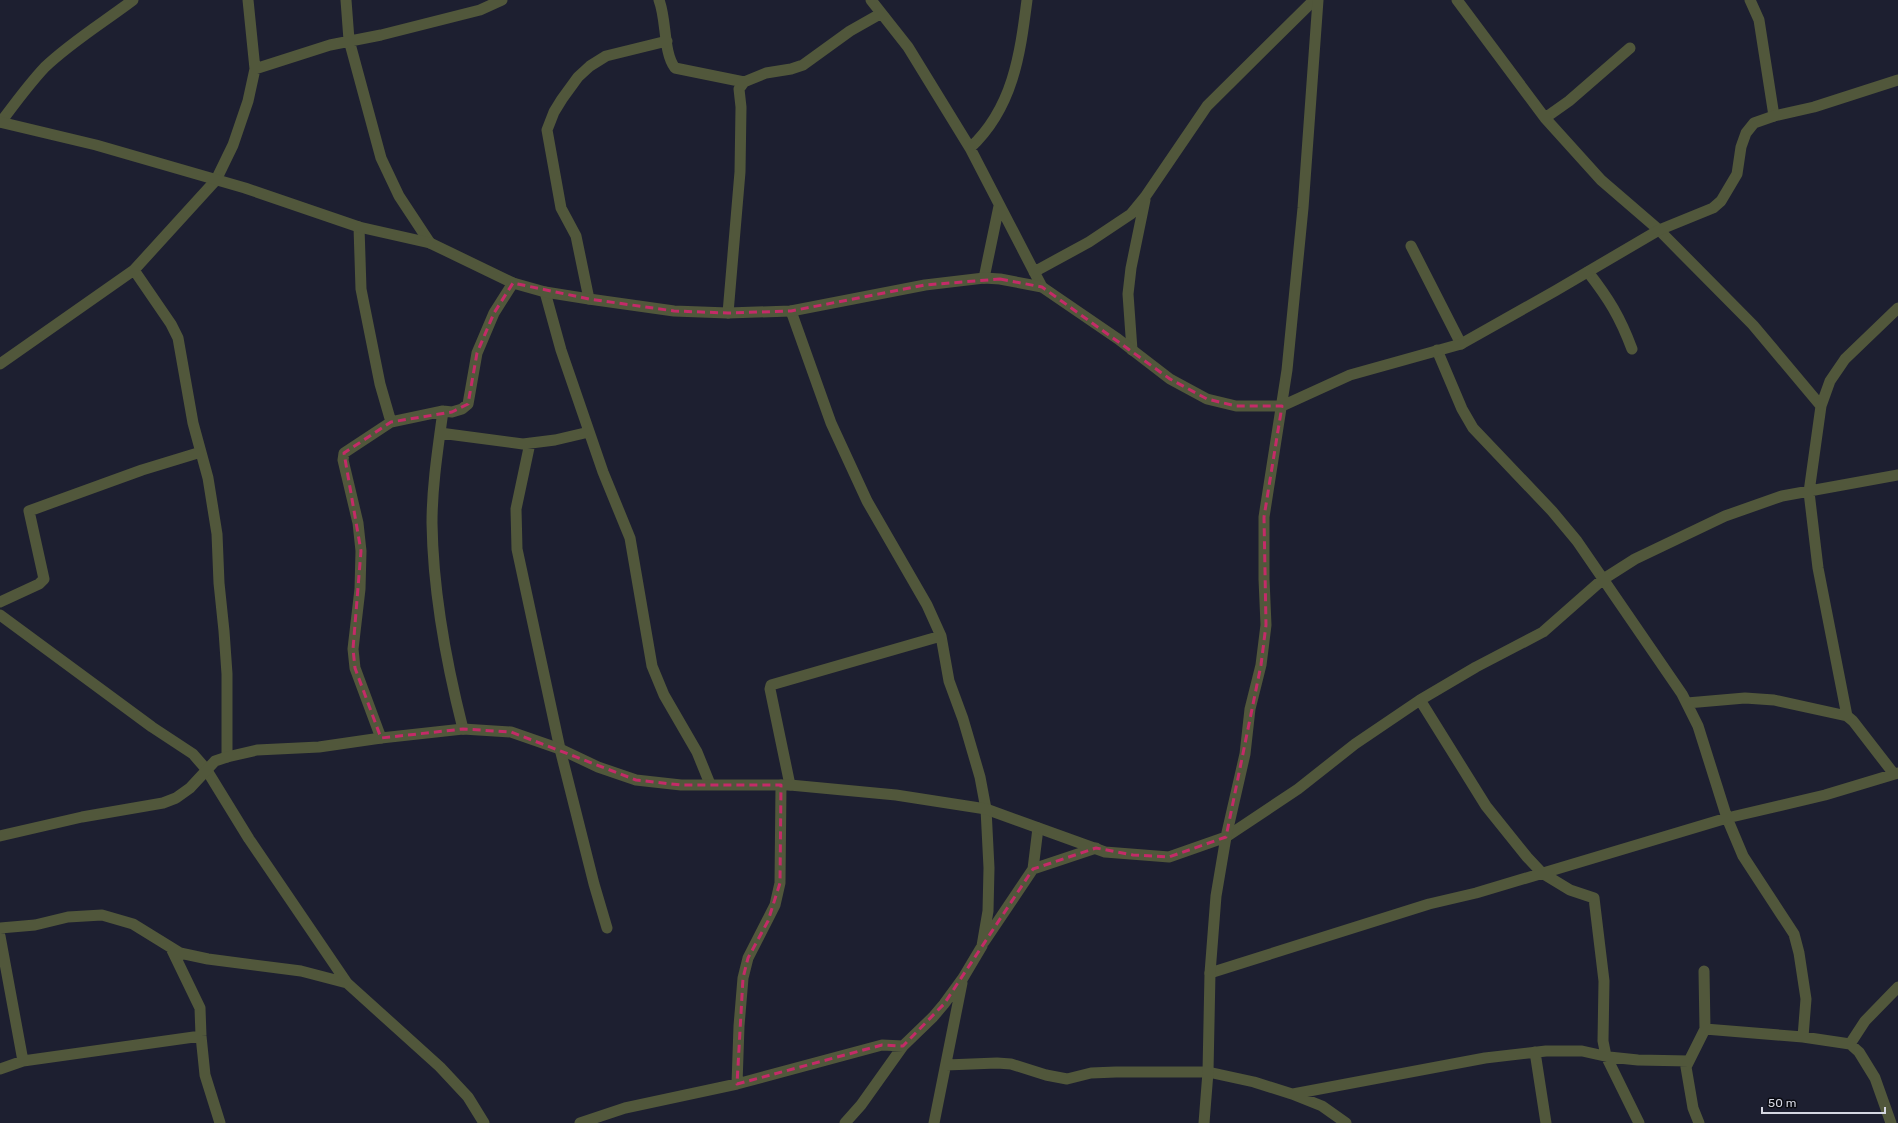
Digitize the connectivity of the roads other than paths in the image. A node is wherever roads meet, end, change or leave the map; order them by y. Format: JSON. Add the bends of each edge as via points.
{"nodes":[{"id":1,"x":133,"y":0,"type":"edge"},
{"id":2,"x":248,"y":0,"type":"edge"},
{"id":3,"x":346,"y":0,"type":"edge"},
{"id":4,"x":502,"y":0,"type":"edge"},
{"id":5,"x":659,"y":0,"type":"edge"},
{"id":6,"x":871,"y":0,"type":"edge"},
{"id":7,"x":1027,"y":0,"type":"edge"},
{"id":8,"x":1314,"y":0,"type":"edge"},
{"id":9,"x":1318,"y":0,"type":"edge"},
{"id":10,"x":1456,"y":0,"type":"edge"},
{"id":11,"x":1750,"y":0,"type":"edge"},
{"id":12,"x":880,"y":14,"type":"junction"},
{"id":13,"x":349,"y":40,"type":"junction"},
{"id":14,"x":667,"y":41,"type":"junction"},
{"id":15,"x":1630,"y":48,"type":"dead end"},
{"id":16,"x":255,"y":69,"type":"junction"},
{"id":17,"x":1898,"y":80,"type":"edge"},
{"id":18,"x":744,"y":82,"type":"junction"},
{"id":19,"x":1774,"y":116,"type":"junction"},
{"id":20,"x":1544,"y":118,"type":"junction"},
{"id":21,"x":1,"y":122,"type":"edge"},
{"id":22,"x":970,"y":148,"type":"junction"},
{"id":23,"x":216,"y":180,"type":"junction"},
{"id":24,"x":1146,"y":197,"type":"junction"},
{"id":25,"x":999,"y":206,"type":"junction"},
{"id":26,"x":359,"y":227,"type":"junction"},
{"id":27,"x":1659,"y":230,"type":"junction"},
{"id":28,"x":430,"y":243,"type":"junction"},
{"id":29,"x":1411,"y":246,"type":"dead end"},
{"id":30,"x":134,"y":270,"type":"junction"},
{"id":31,"x":1034,"y":272,"type":"junction"},
{"id":32,"x":1588,"y":272,"type":"junction"},
{"id":33,"x":984,"y":278,"type":"junction"},
{"id":34,"x":513,"y":283,"type":"junction"},
{"id":35,"x":1042,"y":287,"type":"junction"},
{"id":36,"x":545,"y":292,"type":"junction"},
{"id":37,"x":589,"y":299,"type":"junction"},
{"id":38,"x":1898,"y":308,"type":"edge"},
{"id":39,"x":790,"y":312,"type":"junction"},
{"id":40,"x":728,"y":313,"type":"junction"},
{"id":41,"x":1461,"y":344,"type":"junction"},
{"id":42,"x":1132,"y":350,"type":"junction"},
{"id":43,"x":1437,"y":350,"type":"junction"},
{"id":44,"x":1632,"y":350,"type":"dead end"},
{"id":45,"x":0,"y":364,"type":"edge"},
{"id":46,"x":1282,"y":406,"type":"junction"},
{"id":47,"x":1821,"y":406,"type":"junction"},
{"id":48,"x":443,"y":411,"type":"junction"},
{"id":49,"x":391,"y":422,"type":"junction"},
{"id":50,"x":589,"y":432,"type":"junction"},
{"id":51,"x":440,"y":433,"type":"junction"},
{"id":52,"x":530,"y":443,"type":"junction"},
{"id":53,"x":202,"y":452,"type":"junction"},
{"id":54,"x":1898,"y":475,"type":"edge"},
{"id":55,"x":1809,"y":492,"type":"junction"},
{"id":56,"x":1602,"y":580,"type":"junction"},
{"id":57,"x":0,"y":602,"type":"edge"},
{"id":58,"x":0,"y":615,"type":"edge"},
{"id":59,"x":941,"y":636,"type":"junction"},
{"id":60,"x":1420,"y":700,"type":"junction"},
{"id":61,"x":1687,"y":703,"type":"junction"},
{"id":62,"x":1847,"y":716,"type":"junction"},
{"id":63,"x":463,"y":730,"type":"junction"},
{"id":64,"x":381,"y":738,"type":"junction"},
{"id":65,"x":560,"y":749,"type":"junction"},
{"id":66,"x":228,"y":757,"type":"junction"},
{"id":67,"x":206,"y":769,"type":"junction"},
{"id":68,"x":1896,"y":774,"type":"edge"},
{"id":69,"x":710,"y":784,"type":"junction"},
{"id":70,"x":786,"y":785,"type":"junction"},
{"id":71,"x":986,"y":809,"type":"junction"},
{"id":72,"x":1727,"y":818,"type":"junction"},
{"id":73,"x":1038,"y":828,"type":"junction"},
{"id":74,"x":0,"y":836,"type":"edge"},
{"id":75,"x":1226,"y":837,"type":"junction"},
{"id":76,"x":1096,"y":848,"type":"junction"},
{"id":77,"x":1033,"y":869,"type":"junction"},
{"id":78,"x":1542,"y":873,"type":"junction"},
{"id":79,"x":0,"y":928,"type":"edge"},
{"id":80,"x":607,"y":928,"type":"dead end"},
{"id":81,"x":0,"y":936,"type":"edge"},
{"id":82,"x":982,"y":946,"type":"junction"},
{"id":83,"x":170,"y":947,"type":"junction"},
{"id":84,"x":1704,"y":971,"type":"dead end"},
{"id":85,"x":1210,"y":973,"type":"junction"},
{"id":86,"x":963,"y":978,"type":"junction"},
{"id":87,"x":348,"y":983,"type":"junction"},
{"id":88,"x":1898,"y":988,"type":"edge"},
{"id":89,"x":1705,"y":1029,"type":"junction"},
{"id":90,"x":201,"y":1036,"type":"junction"},
{"id":91,"x":1803,"y":1037,"type":"junction"},
{"id":92,"x":1850,"y":1044,"type":"junction"},
{"id":93,"x":903,"y":1046,"type":"junction"},
{"id":94,"x":1535,"y":1052,"type":"junction"},
{"id":95,"x":1606,"y":1056,"type":"junction"},
{"id":96,"x":23,"y":1061,"type":"junction"},
{"id":97,"x":1689,"y":1061,"type":"junction"},
{"id":98,"x":946,"y":1065,"type":"junction"},
{"id":99,"x":0,"y":1069,"type":"edge"},
{"id":100,"x":1208,"y":1072,"type":"junction"},
{"id":101,"x":737,"y":1084,"type":"junction"},
{"id":102,"x":1292,"y":1094,"type":"junction"},
{"id":103,"x":220,"y":1123,"type":"edge"},
{"id":104,"x":484,"y":1123,"type":"edge"},
{"id":105,"x":580,"y":1123,"type":"edge"},
{"id":106,"x":845,"y":1123,"type":"edge"},
{"id":107,"x":934,"y":1123,"type":"edge"},
{"id":108,"x":1204,"y":1123,"type":"edge"},
{"id":109,"x":1346,"y":1123,"type":"edge"},
{"id":110,"x":1546,"y":1123,"type":"edge"},
{"id":111,"x":1639,"y":1123,"type":"edge"},
{"id":112,"x":1699,"y":1123,"type":"edge"},
{"id":113,"x":1891,"y":1123,"type":"edge"}],
"edges":[{"from":1,"to":21,"type":"street","via":[[46,67]]},
{"from":2,"to":16,"type":"street"},
{"from":3,"to":13,"type":"street"},
{"from":4,"to":13,"type":"street","via":[[480,10],[380,35]]},
{"from":5,"to":14,"type":"street"},
{"from":6,"to":12,"type":"street"},
{"from":7,"to":22,"type":"street","via":[[1023,34],[1012,84],[1000,111],[983,136]]},
{"from":8,"to":24,"type":"street","via":[[1207,106]]},
{"from":9,"to":46,"type":"street","via":[[1303,208]]},
{"from":10,"to":20,"type":"street"},
{"from":11,"to":19,"type":"street","via":[[1759,20]]},
{"from":12,"to":18,"type":"street","via":[[850,31],[803,66],[766,73]]},
{"from":12,"to":22,"type":"street","via":[[908,47]]},
{"from":13,"to":16,"type":"street"},
{"from":13,"to":28,"type":"street","via":[[381,158],[399,196]]},
{"from":14,"to":18,"type":"street","via":[[670,61],[675,68]]},
{"from":14,"to":37,"type":"street","via":[[606,56],[590,66],[578,78],[554,112],[548,130],[561,208],[576,236]]},
{"from":15,"to":20,"type":"street","via":[[1569,101]]},
{"from":16,"to":23,"type":"street","via":[[248,101],[233,145]]},
{"from":17,"to":19,"type":"street","via":[[1814,107]]},
{"from":18,"to":40,"type":"street","via":[[739,89],[740,172]]},
{"from":19,"to":27,"type":"street","via":[[1754,123],[1746,133],[1741,147],[1738,174],[1713,208]]},
{"from":20,"to":27,"type":"street","via":[[1601,180]]},
{"from":21,"to":23,"type":"street","via":[[96,145]]},
{"from":22,"to":25,"type":"street"},
{"from":23,"to":26,"type":"street"},
{"from":23,"to":30,"type":"street"},
{"from":24,"to":31,"type":"street","via":[[1131,214],[1089,242]]},
{"from":24,"to":42,"type":"street","via":[[1128,294]]},
{"from":25,"to":31,"type":"street"},
{"from":25,"to":33,"type":"street"},
{"from":26,"to":28,"type":"street"},
{"from":26,"to":49,"type":"street","via":[[361,289],[380,384]]},
{"from":27,"to":32,"type":"street"},
{"from":27,"to":47,"type":"street","via":[[1753,325]]},
{"from":28,"to":34,"type":"street"},
{"from":29,"to":41,"type":"street"},
{"from":30,"to":45,"type":"street"},
{"from":30,"to":53,"type":"street","via":[[178,338],[192,423]]},
{"from":31,"to":35,"type":"street"},
{"from":32,"to":41,"type":"street"},
{"from":32,"to":44,"type":"street","via":[[1609,299]]},
{"from":33,"to":35,"type":"street"},
{"from":33,"to":39,"type":"street","via":[[925,285]]},
{"from":34,"to":36,"type":"street"},
{"from":34,"to":48,"type":"street","via":[[494,312],[477,353],[468,404],[452,412]]},
{"from":35,"to":42,"type":"street"},
{"from":36,"to":37,"type":"street"},
{"from":36,"to":50,"type":"street"},
{"from":37,"to":40,"type":"street","via":[[674,311]]},
{"from":38,"to":47,"type":"street","via":[[1845,358],[1830,381]]},
{"from":39,"to":40,"type":"street"},
{"from":39,"to":59,"type":"street","via":[[831,423],[867,502],[927,605]]},
{"from":41,"to":43,"type":"street"},
{"from":42,"to":46,"type":"street","via":[[1170,379],[1207,399],[1236,406]]},
{"from":43,"to":46,"type":"street","via":[[1350,375]]},
{"from":43,"to":56,"type":"street","via":[[1462,409],[1473,428],[1552,511],[1577,541]]},
{"from":46,"to":75,"type":"street","via":[[1264,517],[1266,625],[1261,665],[1250,709],[1245,754]]},
{"from":47,"to":55,"type":"street"},
{"from":48,"to":49,"type":"street"},
{"from":48,"to":51,"type":"street"},
{"from":49,"to":64,"type":"street","via":[[344,453],[343,460],[358,523],[361,551],[360,589],[353,649],[355,668]]},
{"from":50,"to":52,"type":"street"},
{"from":50,"to":69,"type":"street","via":[[630,538],[652,666],[664,695],[697,752]]},
{"from":51,"to":52,"type":"street"},
{"from":51,"to":63,"type":"street","via":[[432,522],[436,594]]},
{"from":52,"to":65,"type":"street","via":[[516,509],[517,549]]},
{"from":53,"to":57,"type":"street","via":[[142,470],[29,511],[44,579],[39,584]]},
{"from":53,"to":66,"type":"street","via":[[217,534],[227,674]]},
{"from":54,"to":55,"type":"street"},
{"from":55,"to":56,"type":"street","via":[[1782,496],[1725,516],[1635,559]]},
{"from":55,"to":62,"type":"street","via":[[1819,576]]},
{"from":56,"to":60,"type":"street","via":[[1543,632]]},
{"from":56,"to":61,"type":"street"},
{"from":58,"to":67,"type":"street","via":[[152,727],[193,754]]},
{"from":59,"to":70,"type":"street","via":[[771,685]]},
{"from":59,"to":71,"type":"street","via":[[949,681],[970,742]]},
{"from":60,"to":75,"type":"street","via":[[1355,744],[1298,789]]},
{"from":60,"to":78,"type":"street","via":[[1486,806]]},
{"from":61,"to":62,"type":"street","via":[[1745,698],[1774,700]]},
{"from":61,"to":72,"type":"street","via":[[1698,726]]},
{"from":62,"to":68,"type":"street"},
{"from":63,"to":64,"type":"street"},
{"from":63,"to":65,"type":"street","via":[[511,732]]},
{"from":64,"to":66,"type":"street","via":[[319,747],[257,750]]},
{"from":65,"to":69,"type":"street","via":[[598,767],[636,780],[681,785]]},
{"from":65,"to":80,"type":"street"},
{"from":66,"to":67,"type":"street","via":[[215,761]]},
{"from":67,"to":74,"type":"street","via":[[190,788],[163,803],[82,817]]},
{"from":67,"to":87,"type":"street","via":[[249,839]]},
{"from":68,"to":72,"type":"street","via":[[1825,795]]},
{"from":69,"to":70,"type":"street"},
{"from":70,"to":71,"type":"street","via":[[896,795]]},
{"from":70,"to":101,"type":"street","via":[[780,883],[775,905],[748,958],[743,978]]},
{"from":71,"to":73,"type":"street"},
{"from":71,"to":82,"type":"street","via":[[990,868],[988,911]]},
{"from":72,"to":78,"type":"street"},
{"from":72,"to":91,"type":"street","via":[[1743,856],[1794,934],[1806,999]]},
{"from":73,"to":76,"type":"street"},
{"from":73,"to":77,"type":"street"},
{"from":75,"to":76,"type":"street","via":[[1169,856],[1105,852]]},
{"from":75,"to":85,"type":"street","via":[[1216,896]]},
{"from":76,"to":77,"type":"street"},
{"from":77,"to":82,"type":"street"},
{"from":78,"to":85,"type":"street","via":[[1429,904]]},
{"from":78,"to":95,"type":"street","via":[[1570,890],[1594,898],[1604,981],[1603,1041]]},
{"from":79,"to":83,"type":"street","via":[[35,925],[68,917],[102,915],[133,924]]},
{"from":81,"to":96,"type":"street"},
{"from":82,"to":86,"type":"street"},
{"from":83,"to":87,"type":"street","via":[[180,953],[208,959],[301,971]]},
{"from":83,"to":90,"type":"street","via":[[200,1008]]},
{"from":84,"to":89,"type":"street"},
{"from":85,"to":100,"type":"street"},
{"from":86,"to":93,"type":"street","via":[[933,1018]]},
{"from":86,"to":98,"type":"street"},
{"from":87,"to":104,"type":"street","via":[[440,1067],[468,1097]]},
{"from":88,"to":92,"type":"street","via":[[1865,1021]]},
{"from":89,"to":91,"type":"street"},
{"from":89,"to":97,"type":"street"},
{"from":90,"to":96,"type":"street"},
{"from":90,"to":103,"type":"street","via":[[205,1075]]},
{"from":91,"to":92,"type":"street"},
{"from":92,"to":113,"type":"street","via":[[1859,1052],[1875,1078]]},
{"from":93,"to":101,"type":"street","via":[[882,1045]]},
{"from":93,"to":106,"type":"street"},
{"from":94,"to":95,"type":"street","via":[[1582,1051]]},
{"from":94,"to":102,"type":"street","via":[[1485,1058]]},
{"from":94,"to":110,"type":"street"},
{"from":95,"to":97,"type":"street","via":[[1638,1060]]},
{"from":95,"to":111,"type":"street"},
{"from":96,"to":99,"type":"street"},
{"from":97,"to":112,"type":"street","via":[[1686,1067],[1693,1108]]},
{"from":98,"to":100,"type":"street","via":[[1011,1064],[1067,1079],[1091,1073]]},
{"from":98,"to":107,"type":"street"},
{"from":100,"to":102,"type":"street"},
{"from":100,"to":108,"type":"street"},
{"from":101,"to":105,"type":"street","via":[[625,1108]]},
{"from":102,"to":109,"type":"street","via":[[1322,1106]]}]}
